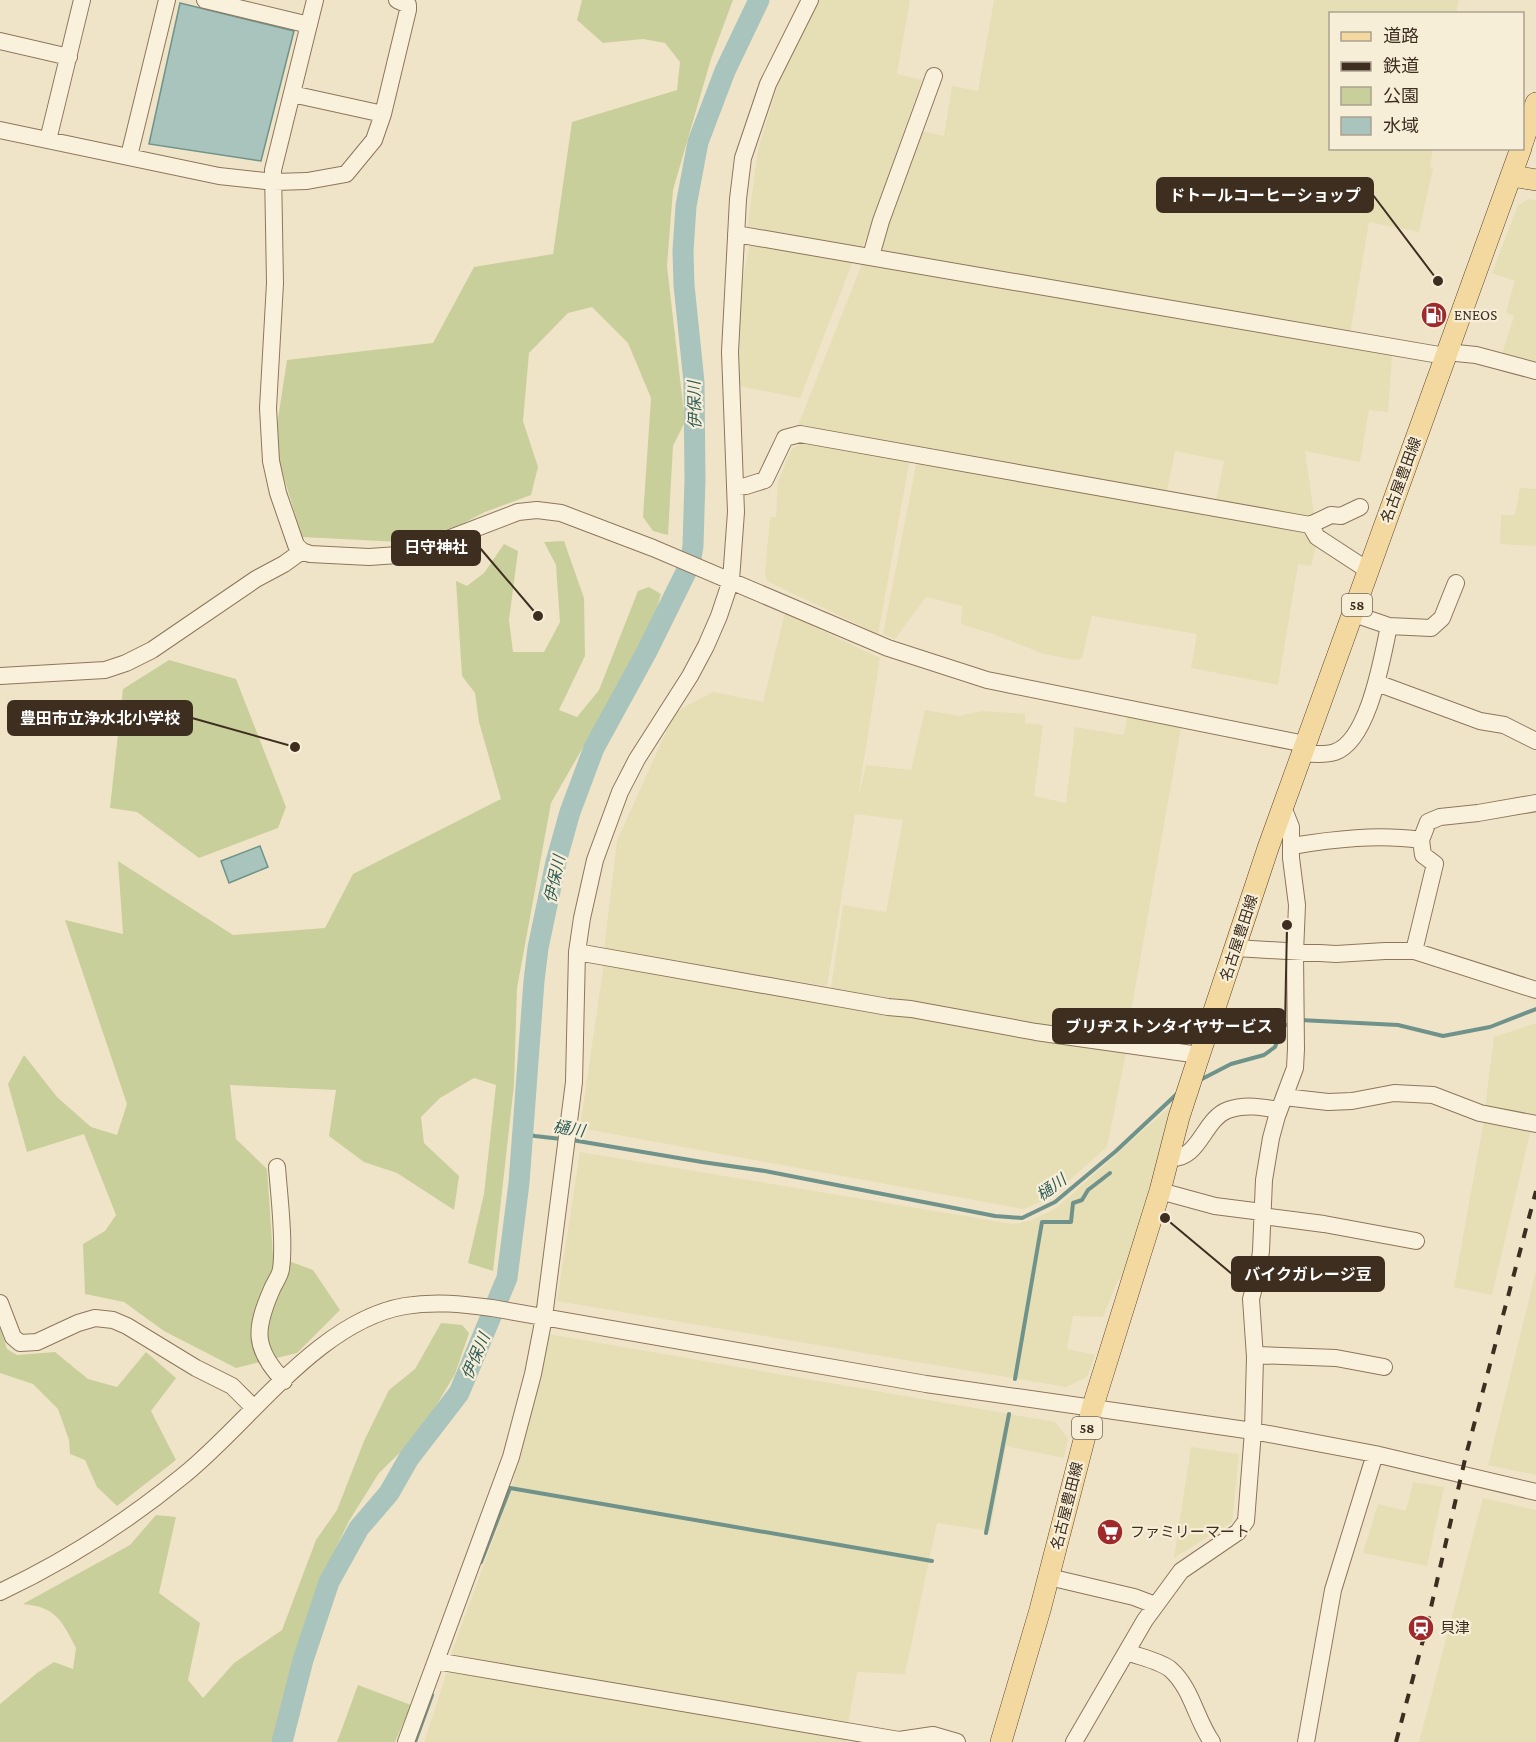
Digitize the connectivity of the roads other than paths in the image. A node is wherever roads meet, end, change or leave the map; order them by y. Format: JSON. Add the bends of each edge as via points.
{"nodes":[{"id":1,"x":82,"y":0,"type":"edge"},
{"id":2,"x":167,"y":0,"type":"edge"},
{"id":3,"x":205,"y":0,"type":"edge"},
{"id":4,"x":315,"y":0,"type":"edge"},
{"id":5,"x":397,"y":0,"type":"edge"},
{"id":6,"x":810,"y":0,"type":"edge"},
{"id":7,"x":237,"y":4,"type":"edge"},
{"id":8,"x":309,"y":25,"type":"junction"},
{"id":9,"x":0,"y":41,"type":"edge"},
{"id":10,"x":69,"y":57,"type":"junction"},
{"id":11,"x":934,"y":76,"type":"dead end"},
{"id":12,"x":292,"y":94,"type":"junction"},
{"id":13,"x":1536,"y":103,"type":"edge"},
{"id":14,"x":383,"y":114,"type":"junction"},
{"id":15,"x":0,"y":130,"type":"edge"},
{"id":16,"x":1524,"y":138,"type":"edge"},
{"id":17,"x":48,"y":140,"type":"junction"},
{"id":18,"x":1520,"y":150,"type":"edge"},
{"id":19,"x":129,"y":156,"type":"junction"},
{"id":20,"x":1512,"y":176,"type":"junction"},
{"id":21,"x":1536,"y":180,"type":"edge"},
{"id":22,"x":274,"y":182,"type":"junction"},
{"id":23,"x":736,"y":234,"type":"junction"},
{"id":24,"x":871,"y":256,"type":"junction"},
{"id":25,"x":1446,"y":354,"type":"junction"},
{"id":26,"x":1536,"y":371,"type":"edge"},
{"id":27,"x":735,"y":487,"type":"junction"},
{"id":28,"x":1360,"y":507,"type":"dead end"},
{"id":29,"x":1310,"y":525,"type":"junction"},
{"id":30,"x":302,"y":551,"type":"junction"},
{"id":31,"x":1369,"y":571,"type":"junction"},
{"id":32,"x":727,"y":578,"type":"junction"},
{"id":33,"x":1456,"y":583,"type":"dead end"},
{"id":34,"x":1354,"y":614,"type":"junction"},
{"id":35,"x":1389,"y":626,"type":"junction"},
{"id":36,"x":0,"y":676,"type":"edge"},
{"id":37,"x":1377,"y":683,"type":"junction"},
{"id":38,"x":1536,"y":741,"type":"edge"},
{"id":39,"x":1304,"y":749,"type":"junction"},
{"id":40,"x":1536,"y":803,"type":"edge"},
{"id":41,"x":1283,"y":807,"type":"junction"},
{"id":42,"x":1420,"y":840,"type":"junction"},
{"id":43,"x":1292,"y":846,"type":"junction"},
{"id":44,"x":1236,"y":948,"type":"junction"},
{"id":45,"x":1413,"y":951,"type":"junction"},
{"id":46,"x":578,"y":952,"type":"junction"},
{"id":47,"x":1295,"y":953,"type":"junction"},
{"id":48,"x":1536,"y":990,"type":"edge"},
{"id":49,"x":1198,"y":1059,"type":"junction"},
{"id":50,"x":1282,"y":1104,"type":"junction"},
{"id":51,"x":1536,"y":1124,"type":"edge"},
{"id":52,"x":1169,"y":1158,"type":"junction"},
{"id":53,"x":277,"y":1167,"type":"dead end"},
{"id":54,"x":1160,"y":1191,"type":"junction"},
{"id":55,"x":1262,"y":1214,"type":"junction"},
{"id":56,"x":1416,"y":1241,"type":"dead end"},
{"id":57,"x":0,"y":1303,"type":"edge"},
{"id":58,"x":539,"y":1316,"type":"junction"},
{"id":59,"x":1255,"y":1355,"type":"junction"},
{"id":60,"x":1384,"y":1367,"type":"dead end"},
{"id":61,"x":284,"y":1381,"type":"junction"},
{"id":62,"x":254,"y":1408,"type":"junction"},
{"id":63,"x":1092,"y":1409,"type":"junction"},
{"id":64,"x":1253,"y":1431,"type":"junction"},
{"id":65,"x":1375,"y":1454,"type":"junction"},
{"id":66,"x":1536,"y":1492,"type":"edge"},
{"id":67,"x":1048,"y":1577,"type":"junction"},
{"id":68,"x":0,"y":1592,"type":"edge"},
{"id":69,"x":1155,"y":1605,"type":"junction"},
{"id":70,"x":1127,"y":1652,"type":"junction"},
{"id":71,"x":436,"y":1661,"type":"junction"},
{"id":72,"x":923,"y":1740,"type":"edge"},
{"id":73,"x":406,"y":1742,"type":"edge"},
{"id":74,"x":957,"y":1742,"type":"edge"},
{"id":75,"x":1002,"y":1742,"type":"edge"},
{"id":76,"x":1074,"y":1742,"type":"edge"},
{"id":77,"x":1212,"y":1742,"type":"edge"},
{"id":78,"x":1306,"y":1742,"type":"edge"}],
"edges":[{"from":1,"to":10,"type":"street"},
{"from":2,"to":19,"type":"street"},
{"from":3,"to":7,"type":"street"},
{"from":4,"to":8,"type":"street"},
{"from":5,"to":14,"type":"street","via":[[408,5],[408,10]]},
{"from":6,"to":23,"type":"street","via":[[768,84],[742,158]]},
{"from":7,"to":8,"type":"street"},
{"from":8,"to":12,"type":"street"},
{"from":9,"to":10,"type":"street"},
{"from":10,"to":17,"type":"street"},
{"from":11,"to":24,"type":"street"},
{"from":12,"to":14,"type":"street"},
{"from":12,"to":22,"type":"street","via":[[273,170]]},
{"from":13,"to":16,"type":"main road"},
{"from":14,"to":22,"type":"street","via":[[374,140],[343,176]]},
{"from":15,"to":17,"type":"street"},
{"from":17,"to":19,"type":"street"},
{"from":18,"to":20,"type":"main road","name":"名古屋豊田線","number":"58"},
{"from":19,"to":22,"type":"street","via":[[219,176]]},
{"from":20,"to":21,"type":"main road"},
{"from":20,"to":25,"type":"main road","name":"名古屋豊田線","number":"58"},
{"from":22,"to":30,"type":"street","via":[[275,283],[268,408],[271,461],[291,536]]},
{"from":23,"to":24,"type":"street"},
{"from":23,"to":27,"type":"street","via":[[730,352]]},
{"from":24,"to":25,"type":"street"},
{"from":25,"to":26,"type":"street","via":[[1476,354]]},
{"from":25,"to":31,"type":"main road","name":"名古屋豊田線","number":"58"},
{"from":27,"to":29,"type":"street","via":[[765,480],[785,438],[800,434]]},
{"from":27,"to":32,"type":"street","via":[[736,512]]},
{"from":28,"to":29,"type":"street","via":[[1341,516],[1331,514]]},
{"from":29,"to":31,"type":"street","via":[[1317,537]]},
{"from":30,"to":32,"type":"street","via":[[369,557],[398,555],[518,512],[537,510],[561,513]]},
{"from":30,"to":36,"type":"street","via":[[126,663],[105,670]]},
{"from":31,"to":34,"type":"main road","name":"名古屋豊田線","number":"58"},
{"from":32,"to":39,"type":"street","via":[[888,648],[987,680]]},
{"from":32,"to":46,"type":"street","via":[[719,616],[706,646],[620,792],[593,869]]},
{"from":33,"to":35,"type":"street","via":[[1442,618],[1431,627]]},
{"from":34,"to":35,"type":"street"},
{"from":34,"to":39,"type":"main road","name":"名古屋豊田線","number":"58"},
{"from":35,"to":37,"type":"street"},
{"from":37,"to":38,"type":"street","via":[[1480,721],[1504,725]]},
{"from":37,"to":39,"type":"street","via":[[1356,735],[1346,745],[1334,753]]},
{"from":39,"to":41,"type":"main road","name":"名古屋豊田線","number":"58"},
{"from":40,"to":42,"type":"street","via":[[1440,817],[1428,822]]},
{"from":41,"to":43,"type":"street","via":[[1291,827]]},
{"from":41,"to":44,"type":"main road","name":"名古屋豊田線","number":"58"},
{"from":42,"to":43,"type":"street","via":[[1376,837]]},
{"from":42,"to":45,"type":"street","via":[[1423,855],[1435,864]]},
{"from":43,"to":47,"type":"street","via":[[1298,905]]},
{"from":44,"to":47,"type":"street"},
{"from":44,"to":49,"type":"main road","name":"名古屋豊田線","number":"58"},
{"from":45,"to":47,"type":"street"},
{"from":45,"to":48,"type":"street"},
{"from":46,"to":49,"type":"street"},
{"from":46,"to":58,"type":"street","via":[[574,1082]]},
{"from":47,"to":50,"type":"street","via":[[1295,1068]]},
{"from":49,"to":52,"type":"main road","name":"名古屋豊田線","number":"58"},
{"from":50,"to":51,"type":"street","via":[[1352,1101],[1394,1093],[1432,1095],[1480,1113]]},
{"from":50,"to":52,"type":"street","via":[[1226,1110],[1213,1119],[1194,1149],[1180,1158]]},
{"from":50,"to":55,"type":"street","via":[[1271,1138]]},
{"from":52,"to":54,"type":"main road","name":"名古屋豊田線","number":"58"},
{"from":53,"to":61,"type":"street","via":[[281,1272],[261,1315],[258,1333],[265,1356]]},
{"from":54,"to":55,"type":"street"},
{"from":54,"to":63,"type":"main road","name":"名古屋豊田線","number":"58"},
{"from":55,"to":56,"type":"street"},
{"from":55,"to":59,"type":"street","via":[[1261,1251],[1251,1299]]},
{"from":57,"to":62,"type":"street","via":[[13,1337],[20,1342],[37,1342],[95,1318],[112,1320],[232,1386]]},
{"from":58,"to":61,"type":"street","via":[[453,1303],[403,1306],[370,1317],[333,1338]]},
{"from":58,"to":63,"type":"street"},
{"from":58,"to":71,"type":"street","via":[[533,1374],[512,1457]]},
{"from":59,"to":60,"type":"street","via":[[1336,1358]]},
{"from":59,"to":64,"type":"street"},
{"from":61,"to":62,"type":"street"},
{"from":62,"to":68,"type":"street","via":[[230,1434],[146,1504],[74,1553]]},
{"from":63,"to":64,"type":"street"},
{"from":63,"to":67,"type":"main road","name":"名古屋豊田線","number":"58"},
{"from":64,"to":65,"type":"street"},
{"from":64,"to":69,"type":"street","via":[[1246,1521],[1238,1532],[1181,1571]]},
{"from":65,"to":66,"type":"street"},
{"from":65,"to":78,"type":"street","via":[[1333,1590]]},
{"from":67,"to":69,"type":"street"},
{"from":67,"to":75,"type":"main road","name":"名古屋豊田線","number":"58"},
{"from":69,"to":70,"type":"street"},
{"from":70,"to":76,"type":"street"},
{"from":70,"to":77,"type":"street","via":[[1169,1668],[1188,1693]]},
{"from":71,"to":72,"type":"street","via":[[899,1740]]},
{"from":71,"to":73,"type":"street"},
{"from":72,"to":74,"type":"street","via":[[933,1736]]}]}
